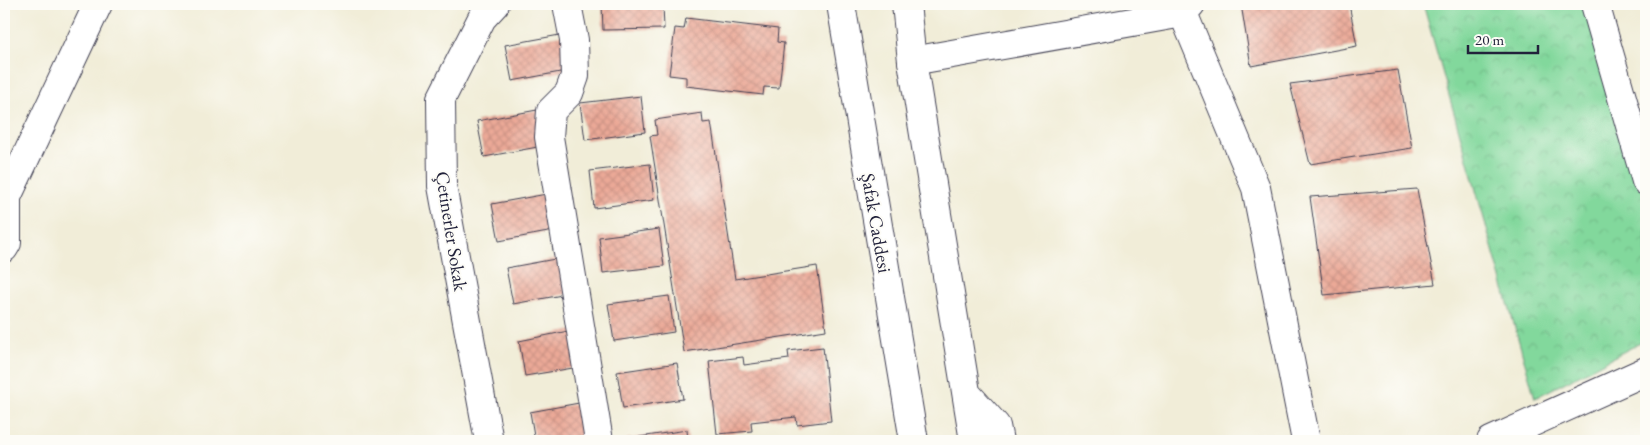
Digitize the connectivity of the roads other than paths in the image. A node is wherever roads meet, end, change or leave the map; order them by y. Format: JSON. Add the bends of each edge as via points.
{"nodes":[{"id":1,"x":98,"y":4,"type":"edge"},
{"id":2,"x":495,"y":4,"type":"edge"},
{"id":3,"x":567,"y":4,"type":"edge"},
{"id":4,"x":840,"y":4,"type":"edge"},
{"id":5,"x":906,"y":4,"type":"edge"},
{"id":6,"x":1595,"y":4,"type":"edge"},
{"id":7,"x":1187,"y":9,"type":"edge"},
{"id":8,"x":912,"y":61,"type":"junction"},
{"id":9,"x":1646,"y":181,"type":"edge"},
{"id":10,"x":6,"y":196,"type":"edge"},
{"id":11,"x":4,"y":248,"type":"edge"},
{"id":12,"x":1646,"y":371,"type":"edge"},
{"id":13,"x":967,"y":394,"type":"junction"},
{"id":14,"x":908,"y":401,"type":"junction"},
{"id":15,"x":489,"y":441,"type":"edge"},
{"id":16,"x":599,"y":441,"type":"edge"},
{"id":17,"x":894,"y":441,"type":"edge"},
{"id":18,"x":914,"y":441,"type":"edge"},
{"id":19,"x":974,"y":441,"type":"edge"},
{"id":20,"x":999,"y":441,"type":"edge"},
{"id":21,"x":1306,"y":441,"type":"edge"},
{"id":22,"x":1491,"y":441,"type":"edge"}],
"edges":[{"from":1,"to":10,"type":"street"},
{"from":2,"to":15,"type":"street","name":"Çetinerler Sokak","via":[[482,18],[441,99],[442,186]]},
{"from":3,"to":16,"type":"street","via":[[574,40],[575,76],[569,93],[551,111],[549,137]]},
{"from":4,"to":14,"type":"street","name":"Şafak Caddesi"},
{"from":5,"to":8,"type":"street"},
{"from":6,"to":9,"type":"street"},
{"from":7,"to":8,"type":"street"},
{"from":7,"to":21,"type":"street","via":[[1256,188]]},
{"from":8,"to":13,"type":"street"},
{"from":10,"to":11,"type":"street","via":[[7,243]]},
{"from":12,"to":22,"type":"street"},
{"from":13,"to":19,"type":"street"},
{"from":13,"to":20,"type":"street","via":[[996,426]]},
{"from":14,"to":17,"type":"street"},
{"from":14,"to":18,"type":"street","name":"Şafak Caddesi"}]}
